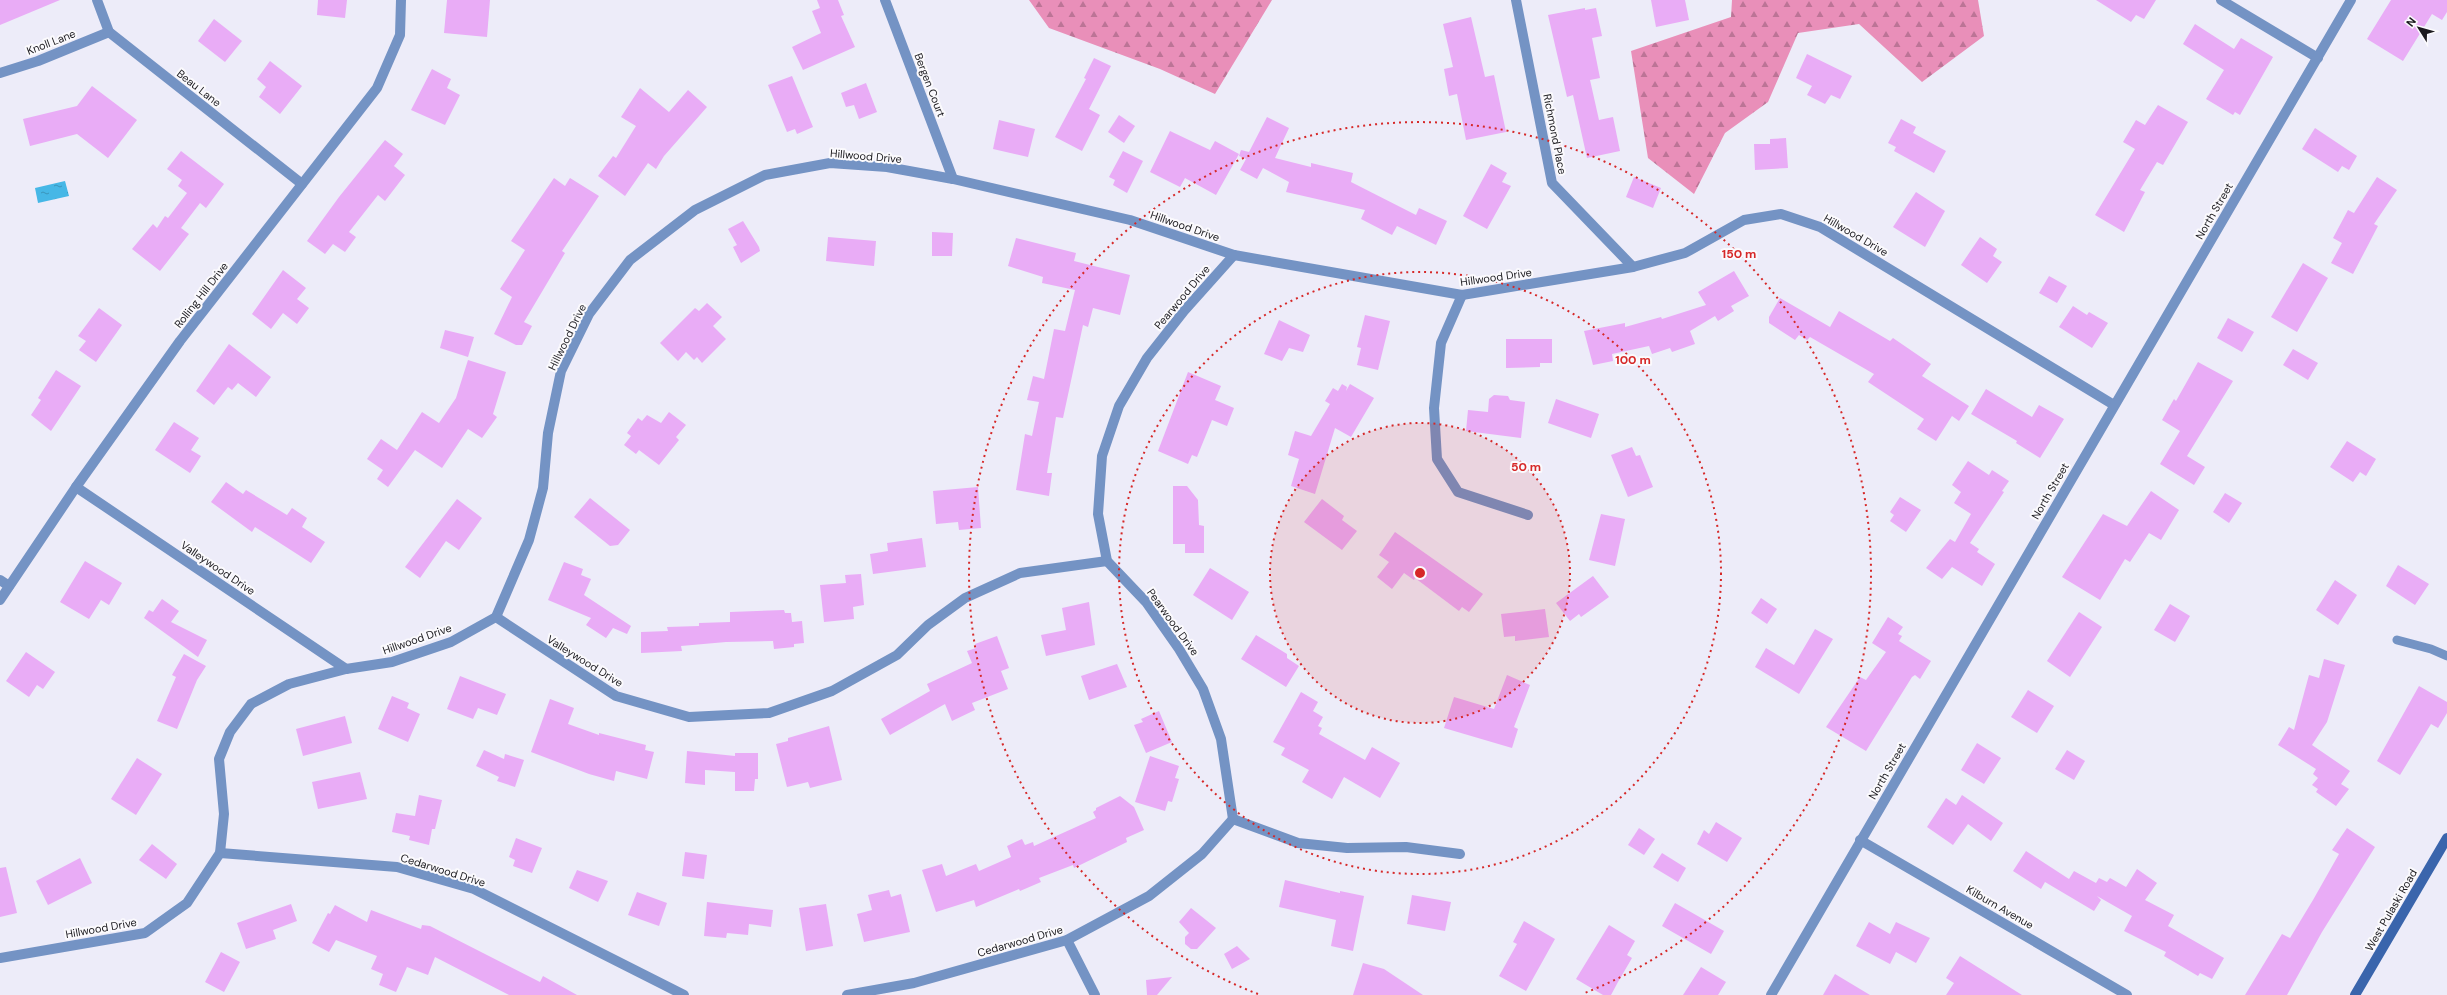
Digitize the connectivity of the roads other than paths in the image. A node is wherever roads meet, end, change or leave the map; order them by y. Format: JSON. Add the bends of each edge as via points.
{"nodes":[{"id":1,"x":97,"y":0,"type":"edge"},
{"id":2,"x":401,"y":0,"type":"edge"},
{"id":3,"x":885,"y":0,"type":"edge"},
{"id":4,"x":1516,"y":0,"type":"edge"},
{"id":5,"x":2221,"y":0,"type":"edge"},
{"id":6,"x":2351,"y":0,"type":"edge"},
{"id":7,"x":109,"y":32,"type":"junction"},
{"id":8,"x":2318,"y":58,"type":"junction"},
{"id":9,"x":0,"y":73,"type":"edge"},
{"id":10,"x":953,"y":179,"type":"junction"},
{"id":11,"x":302,"y":184,"type":"junction"},
{"id":12,"x":1234,"y":255,"type":"junction"},
{"id":13,"x":1633,"y":267,"type":"junction"},
{"id":14,"x":1462,"y":295,"type":"junction"},
{"id":15,"x":2114,"y":405,"type":"junction"},
{"id":16,"x":76,"y":487,"type":"junction"},
{"id":17,"x":1528,"y":515,"type":"dead end"},
{"id":18,"x":1107,"y":561,"type":"junction"},
{"id":19,"x":0,"y":580,"type":"edge"},
{"id":20,"x":9,"y":586,"type":"junction"},
{"id":21,"x":0,"y":600,"type":"edge"},
{"id":22,"x":496,"y":616,"type":"junction"},
{"id":23,"x":2397,"y":640,"type":"dead end"},
{"id":24,"x":2447,"y":656,"type":"edge"},
{"id":25,"x":346,"y":669,"type":"junction"},
{"id":26,"x":1233,"y":819,"type":"junction"},
{"id":27,"x":2447,"y":838,"type":"edge"},
{"id":28,"x":1860,"y":840,"type":"junction"},
{"id":29,"x":220,"y":854,"type":"junction"},
{"id":30,"x":1460,"y":854,"type":"dead end"},
{"id":31,"x":1067,"y":940,"type":"junction"},
{"id":32,"x":0,"y":958,"type":"edge"},
{"id":33,"x":684,"y":995,"type":"edge"},
{"id":34,"x":847,"y":995,"type":"edge"},
{"id":35,"x":1095,"y":995,"type":"edge"},
{"id":36,"x":1771,"y":995,"type":"edge"},
{"id":37,"x":2127,"y":995,"type":"edge"},
{"id":38,"x":2355,"y":995,"type":"edge"}],
"edges":[{"from":1,"to":7,"type":"street"},
{"from":2,"to":11,"type":"street","name":"Rolling Hill Drive","via":[[400,35],[377,88]]},
{"from":3,"to":10,"type":"street","name":"Bergen Court"},
{"from":4,"to":13,"type":"street","name":"Richmond Place","via":[[1552,183]]},
{"from":5,"to":8,"type":"street"},
{"from":6,"to":8,"type":"street","name":"North Street"},
{"from":7,"to":9,"type":"street","name":"Knoll Lane","via":[[38,61]]},
{"from":7,"to":11,"type":"street","name":"Beau Lane"},
{"from":8,"to":15,"type":"street","name":"North Street"},
{"from":10,"to":12,"type":"street","name":"Hillwood Drive","via":[[1130,220]]},
{"from":10,"to":22,"type":"street","name":"Hillwood Drive","via":[[887,168],[830,163],[765,175],[695,210],[630,260],[589,314],[561,371],[548,433],[541,495],[529,540]]},
{"from":11,"to":16,"type":"street","name":"Rolling Hill Drive","via":[[180,341]]},
{"from":12,"to":14,"type":"street","name":"Hillwood Drive"},
{"from":12,"to":18,"type":"street","name":"Pearwood Drive","via":[[1184,311],[1147,358],[1119,406],[1102,456],[1098,514]]},
{"from":13,"to":14,"type":"street","name":"Hillwood Drive"},
{"from":13,"to":15,"type":"street","name":"Hillwood Drive","via":[[1686,253],[1744,220],[1781,214],[1820,227]]},
{"from":14,"to":17,"type":"street","via":[[1441,343],[1434,408],[1437,459],[1458,492]]},
{"from":15,"to":28,"type":"street","name":"North Street"},
{"from":16,"to":20,"type":"street","name":"Rolling Hill Drive"},
{"from":16,"to":25,"type":"street","name":"Valleywood Drive"},
{"from":18,"to":22,"type":"street","name":"Valleywood Drive","via":[[1020,573],[965,598],[928,625],[897,655],[832,691],[769,713],[689,717],[616,696]]},
{"from":18,"to":26,"type":"street","name":"Pearwood Drive","via":[[1146,602],[1179,649],[1203,690],[1221,739]]},
{"from":19,"to":20,"type":"street"},
{"from":20,"to":21,"type":"street","name":"Rolling Hill Drive"},
{"from":22,"to":25,"type":"street","name":"Hillwood Drive","via":[[451,642],[392,662]]},
{"from":23,"to":24,"type":"lane"},
{"from":25,"to":29,"type":"street","name":"Hillwood Drive","via":[[289,684],[258,700],[251,704],[230,732],[219,759],[224,814]]},
{"from":26,"to":30,"type":"street","via":[[1298,843],[1347,848],[1406,847]]},
{"from":26,"to":31,"type":"street","name":"Cedarwood Drive","via":[[1202,854],[1149,896]]},
{"from":27,"to":38,"type":"main road","name":"West Pulaski Road"},
{"from":28,"to":36,"type":"street","name":"North Street"},
{"from":28,"to":37,"type":"street","name":"Kilburn Avenue"},
{"from":29,"to":32,"type":"street","name":"Hillwood Drive","via":[[186,903],[145,933]]},
{"from":29,"to":33,"type":"street","name":"Cedarwood Drive","via":[[398,867],[474,889]]},
{"from":31,"to":34,"type":"street","name":"Cedarwood Drive","via":[[914,983]]},
{"from":31,"to":35,"type":"street"}]}
